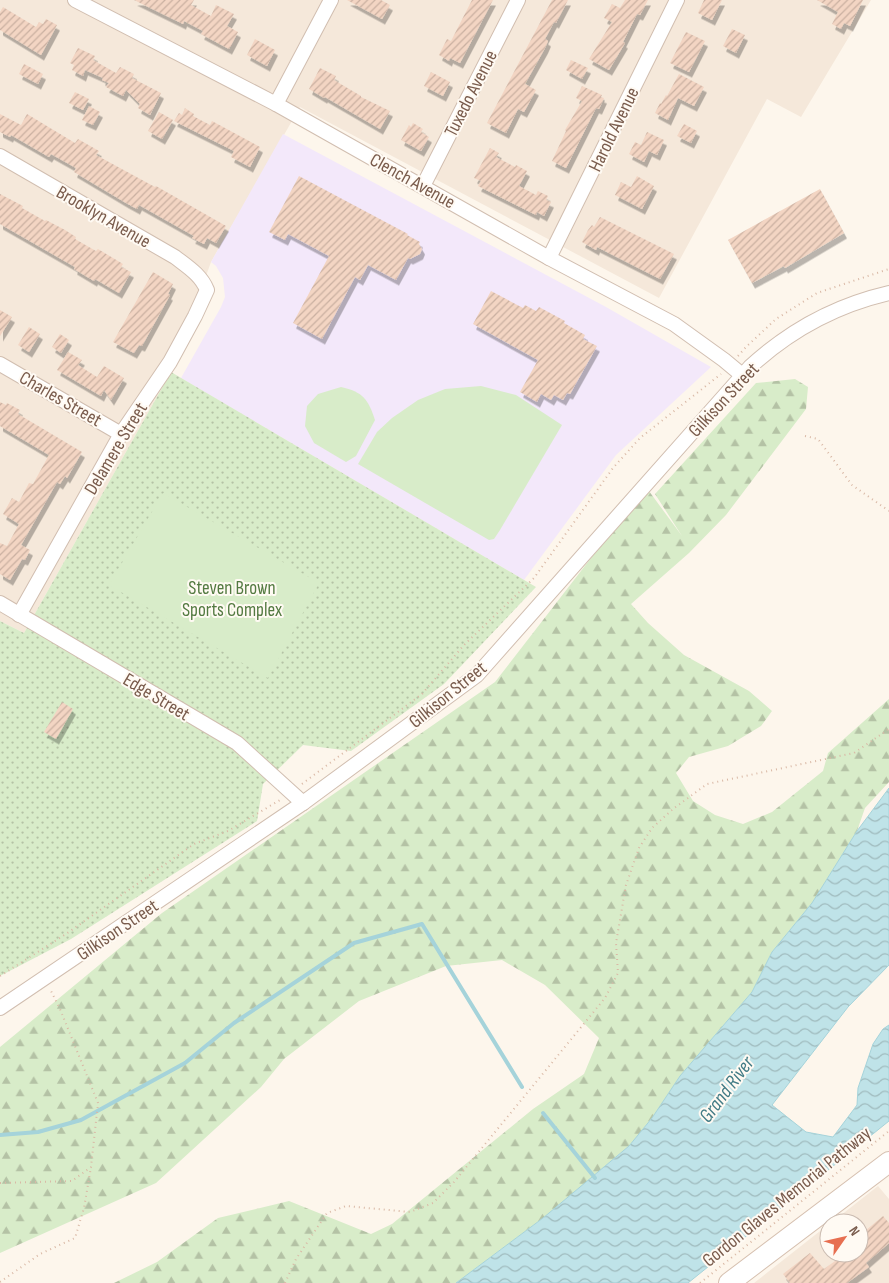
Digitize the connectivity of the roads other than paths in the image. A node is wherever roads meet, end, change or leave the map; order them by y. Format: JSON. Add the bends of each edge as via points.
{"nodes":[{"id":1,"x":75,"y":0,"type":"edge"},
{"id":2,"x":331,"y":0,"type":"edge"},
{"id":3,"x":518,"y":0,"type":"edge"},
{"id":4,"x":677,"y":0,"type":"edge"},
{"id":5,"x":276,"y":104,"type":"junction"},
{"id":6,"x":0,"y":156,"type":"edge"},
{"id":7,"x":423,"y":186,"type":"junction"},
{"id":8,"x":549,"y":258,"type":"junction"},
{"id":9,"x":204,"y":282,"type":"joint"},
{"id":10,"x":889,"y":293,"type":"edge"},
{"id":11,"x":0,"y":364,"type":"edge"},
{"id":12,"x":742,"y":375,"type":"junction"},
{"id":13,"x":122,"y":434,"type":"junction"},
{"id":14,"x":0,"y":603,"type":"edge"},
{"id":15,"x":19,"y":615,"type":"junction"},
{"id":16,"x":303,"y":803,"type":"junction"},
{"id":17,"x":0,"y":1008,"type":"edge"},
{"id":18,"x":889,"y":1162,"type":"edge"},
{"id":19,"x":729,"y":1283,"type":"edge"}],
"edges":[{"from":1,"to":5,"type":"street","name":"Clench Avenue"},
{"from":2,"to":5,"type":"street"},
{"from":3,"to":7,"type":"street","name":"Tuxedo Avenue"},
{"from":4,"to":8,"type":"street","name":"Harold Avenue"},
{"from":5,"to":7,"type":"street","name":"Clench Avenue"},
{"from":6,"to":9,"type":"street","name":"Brooklyn Avenue","via":[[175,257]]},
{"from":7,"to":8,"type":"street","name":"Clench Avenue"},
{"from":8,"to":12,"type":"street","name":"Clench Avenue","via":[[674,324]]},
{"from":9,"to":13,"type":"street","name":"Delamere Street","via":[[207,290],[195,316],[170,362]]},
{"from":10,"to":12,"type":"street","name":"Gilkison Street","via":[[843,308],[810,324],[767,352]]},
{"from":11,"to":13,"type":"street","name":"Charles Street"},
{"from":12,"to":16,"type":"street","name":"Gilkison Street","via":[[477,675]]},
{"from":13,"to":15,"type":"street","name":"Delamere Street"},
{"from":14,"to":15,"type":"street","name":"Edge Street"},
{"from":15,"to":16,"type":"street","name":"Edge Street","via":[[237,743]]},
{"from":16,"to":17,"type":"street","name":"Gilkison Street"},
{"from":18,"to":19,"type":"street"}]}
